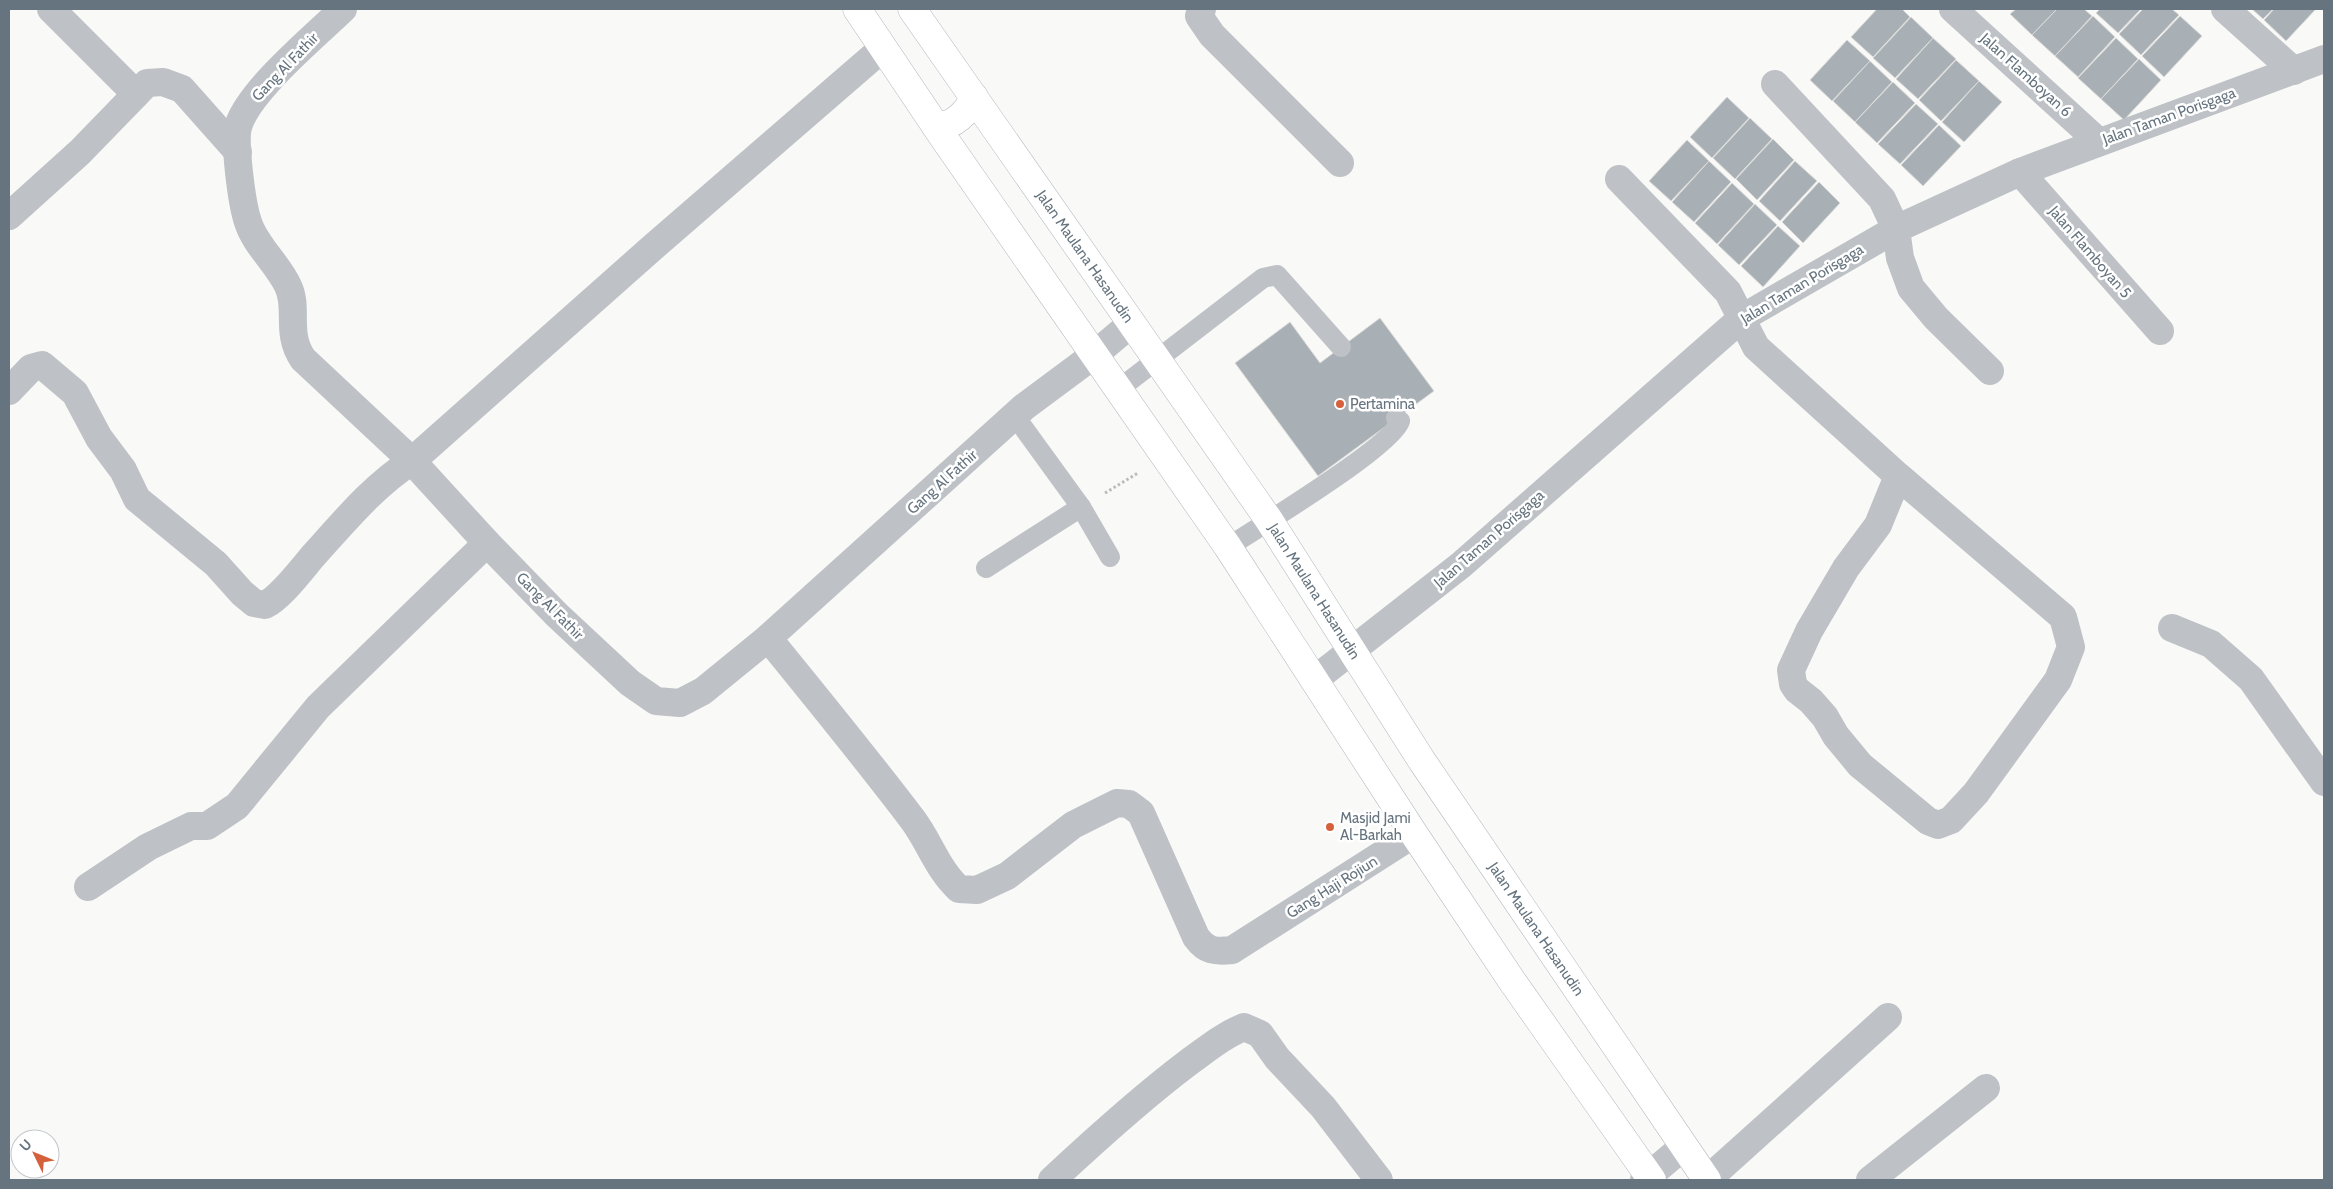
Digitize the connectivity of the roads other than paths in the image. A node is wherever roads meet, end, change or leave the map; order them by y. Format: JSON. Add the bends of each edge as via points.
{"nodes":[{"id":1,"x":51,"y":9,"type":"edge"},
{"id":2,"x":343,"y":9,"type":"edge"},
{"id":3,"x":857,"y":9,"type":"edge"},
{"id":4,"x":912,"y":9,"type":"edge"},
{"id":5,"x":1202,"y":9,"type":"edge"},
{"id":6,"x":1953,"y":9,"type":"edge"},
{"id":7,"x":2225,"y":9,"type":"edge"},
{"id":8,"x":883,"y":48,"type":"junction"},
{"id":9,"x":2324,"y":59,"type":"edge"},
{"id":10,"x":2294,"y":71,"type":"junction"},
{"id":11,"x":1775,"y":84,"type":"dead end"},
{"id":12,"x":136,"y":94,"type":"junction"},
{"id":13,"x":978,"y":103,"type":"junction"},
{"id":14,"x":939,"y":131,"type":"junction"},
{"id":15,"x":2099,"y":142,"type":"junction"},
{"id":16,"x":238,"y":152,"type":"junction"},
{"id":17,"x":1340,"y":163,"type":"dead end"},
{"id":18,"x":2020,"y":172,"type":"junction"},
{"id":19,"x":1619,"y":179,"type":"dead end"},
{"id":20,"x":9,"y":216,"type":"edge"},
{"id":21,"x":1896,"y":229,"type":"junction"},
{"id":22,"x":1742,"y":318,"type":"junction"},
{"id":23,"x":1132,"y":323,"type":"junction"},
{"id":24,"x":2160,"y":331,"type":"dead end"},
{"id":25,"x":1341,"y":348,"type":"dead end"},
{"id":26,"x":1094,"y":355,"type":"junction"},
{"id":27,"x":1158,"y":361,"type":"junction"},
{"id":28,"x":1990,"y":371,"type":"dead end"},
{"id":29,"x":1119,"y":389,"type":"junction"},
{"id":30,"x":9,"y":391,"type":"edge"},
{"id":31,"x":1019,"y":411,"type":"junction"},
{"id":32,"x":1396,"y":418,"type":"dead end"},
{"id":33,"x":412,"y":460,"type":"junction"},
{"id":34,"x":1898,"y":476,"type":"junction"},
{"id":35,"x":1089,"y":503,"type":"junction"},
{"id":36,"x":1268,"y":520,"type":"junction"},
{"id":37,"x":487,"y":543,"type":"junction"},
{"id":38,"x":1228,"y":547,"type":"junction"},
{"id":39,"x":1110,"y":557,"type":"dead end"},
{"id":40,"x":986,"y":568,"type":"dead end"},
{"id":41,"x":2172,"y":628,"type":"dead end"},
{"id":42,"x":768,"y":638,"type":"junction"},
{"id":43,"x":1351,"y":652,"type":"junction"},
{"id":44,"x":1314,"y":680,"type":"junction"},
{"id":45,"x":2324,"y":782,"type":"edge"},
{"id":46,"x":1414,"y":834,"type":"junction"},
{"id":47,"x":88,"y":887,"type":"dead end"},
{"id":48,"x":1888,"y":1017,"type":"dead end"},
{"id":49,"x":1986,"y":1088,"type":"dead end"},
{"id":50,"x":1683,"y":1147,"type":"junction"},
{"id":51,"x":1648,"y":1179,"type":"edge"},
{"id":52,"x":1052,"y":1180,"type":"edge"},
{"id":53,"x":1379,"y":1180,"type":"edge"},
{"id":54,"x":1707,"y":1180,"type":"edge"},
{"id":55,"x":1870,"y":1180,"type":"edge"}],
"edges":[{"from":1,"to":12,"type":"street"},
{"from":2,"to":16,"type":"street","name":"Gang Al Fathir","via":[[272,77],[246,109],[238,126]]},
{"from":3,"to":8,"type":"street"},
{"from":4,"to":13,"type":"street","name":"Jalan Maulana Hasanudin"},
{"from":5,"to":17,"type":"street","via":[[1200,16],[1212,35]]},
{"from":6,"to":15,"type":"street","name":"Jalan Flamboyan 6"},
{"from":7,"to":10,"type":"street"},
{"from":8,"to":14,"type":"street"},
{"from":8,"to":33,"type":"street"},
{"from":9,"to":10,"type":"street","name":"Jalan Taman Porisgaga"},
{"from":10,"to":15,"type":"street","name":"Jalan Taman Porisgaga"},
{"from":11,"to":21,"type":"street","via":[[1882,199]]},
{"from":12,"to":16,"type":"street","via":[[147,83],[155,82],[182,89]]},
{"from":12,"to":20,"type":"street","via":[[80,152]]},
{"from":13,"to":14,"type":"street","via":[[978,109]]},
{"from":13,"to":23,"type":"street","name":"Jalan Maulana Hasanudin"},
{"from":14,"to":26,"type":"street"},
{"from":15,"to":18,"type":"street","name":"Jalan Taman Porisgaga"},
{"from":16,"to":33,"type":"street","name":"Gang Al Fathir","via":[[248,224],[291,291],[296,349]]},
{"from":18,"to":21,"type":"street","name":"Jalan Taman Porisgaga"},
{"from":18,"to":24,"type":"street","name":"Jalan Flamboyan 5"},
{"from":19,"to":22,"type":"street","via":[[1728,292]]},
{"from":21,"to":22,"type":"street","name":"Jalan Taman Porisgaga"},
{"from":21,"to":28,"type":"street","via":[[1900,258],[1911,288],[1936,318]]},
{"from":22,"to":34,"type":"street","via":[[1756,347]]},
{"from":22,"to":43,"type":"street","name":"Jalan Taman Porisgaga","via":[[1461,565]]},
{"from":23,"to":26,"type":"street","name":"Gang Al Fathir"},
{"from":23,"to":27,"type":"street","name":"Jalan Maulana Hasanudin"},
{"from":25,"to":27,"type":"lane","via":[[1277,275],[1263,278]]},
{"from":26,"to":29,"type":"street"},
{"from":26,"to":31,"type":"street","name":"Gang Al Fathir"},
{"from":27,"to":29,"type":"lane"},
{"from":27,"to":36,"type":"street","name":"Jalan Maulana Hasanudin"},
{"from":29,"to":38,"type":"street"},
{"from":30,"to":33,"type":"street","via":[[31,368],[42,365],[52,372],[75,393],[99,438],[123,470],[137,499],[216,564],[242,593],[261,605],[270,602],[354,510],[393,473]]},
{"from":31,"to":35,"type":"lane"},
{"from":31,"to":42,"type":"street","name":"Gang Al Fathir"},
{"from":32,"to":36,"type":"lane","via":[[1400,421],[1396,429],[1354,464]]},
{"from":33,"to":37,"type":"street","name":"Gang Al Fathir"},
{"from":34,"to":34,"type":"street","via":[[2064,617],[2070,636],[2069,655],[2058,680],[1976,793],[1951,820],[1938,825],[1928,821],[1860,765],[1836,736],[1826,717],[1797,690],[1791,676],[1809,631],[1846,568],[1878,526]]},
{"from":35,"to":39,"type":"lane"},
{"from":35,"to":40,"type":"lane"},
{"from":36,"to":38,"type":"lane"},
{"from":36,"to":43,"type":"street","name":"Jalan Maulana Hasanudin"},
{"from":37,"to":42,"type":"street","name":"Gang Al Fathir","via":[[557,615],[630,682],[656,701],[680,704],[703,691]]},
{"from":37,"to":47,"type":"street","via":[[318,707],[237,806],[207,826],[191,826],[148,847]]},
{"from":38,"to":44,"type":"street"},
{"from":41,"to":45,"type":"street","via":[[2211,644],[2251,679]]},
{"from":42,"to":46,"type":"street","name":"Gang Haji Rojiun","via":[[918,827],[943,870],[959,889],[977,890],[1007,876],[1073,825],[1117,803],[1129,804],[1141,813],[1202,945],[1210,951],[1232,950]]},
{"from":43,"to":44,"type":"street","name":"Jalan Taman Porisgaga"},
{"from":43,"to":50,"type":"street","name":"Jalan Maulana Hasanudin"},
{"from":44,"to":46,"type":"street"},
{"from":46,"to":51,"type":"street"},
{"from":48,"to":54,"type":"street"},
{"from":49,"to":55,"type":"street"},
{"from":50,"to":51,"type":"street"},
{"from":50,"to":54,"type":"street","name":"Jalan Maulana Hasanudin"},
{"from":52,"to":53,"type":"street","via":[[1174,1073],[1216,1042],[1244,1027],[1260,1034],[1323,1106]]}]}
